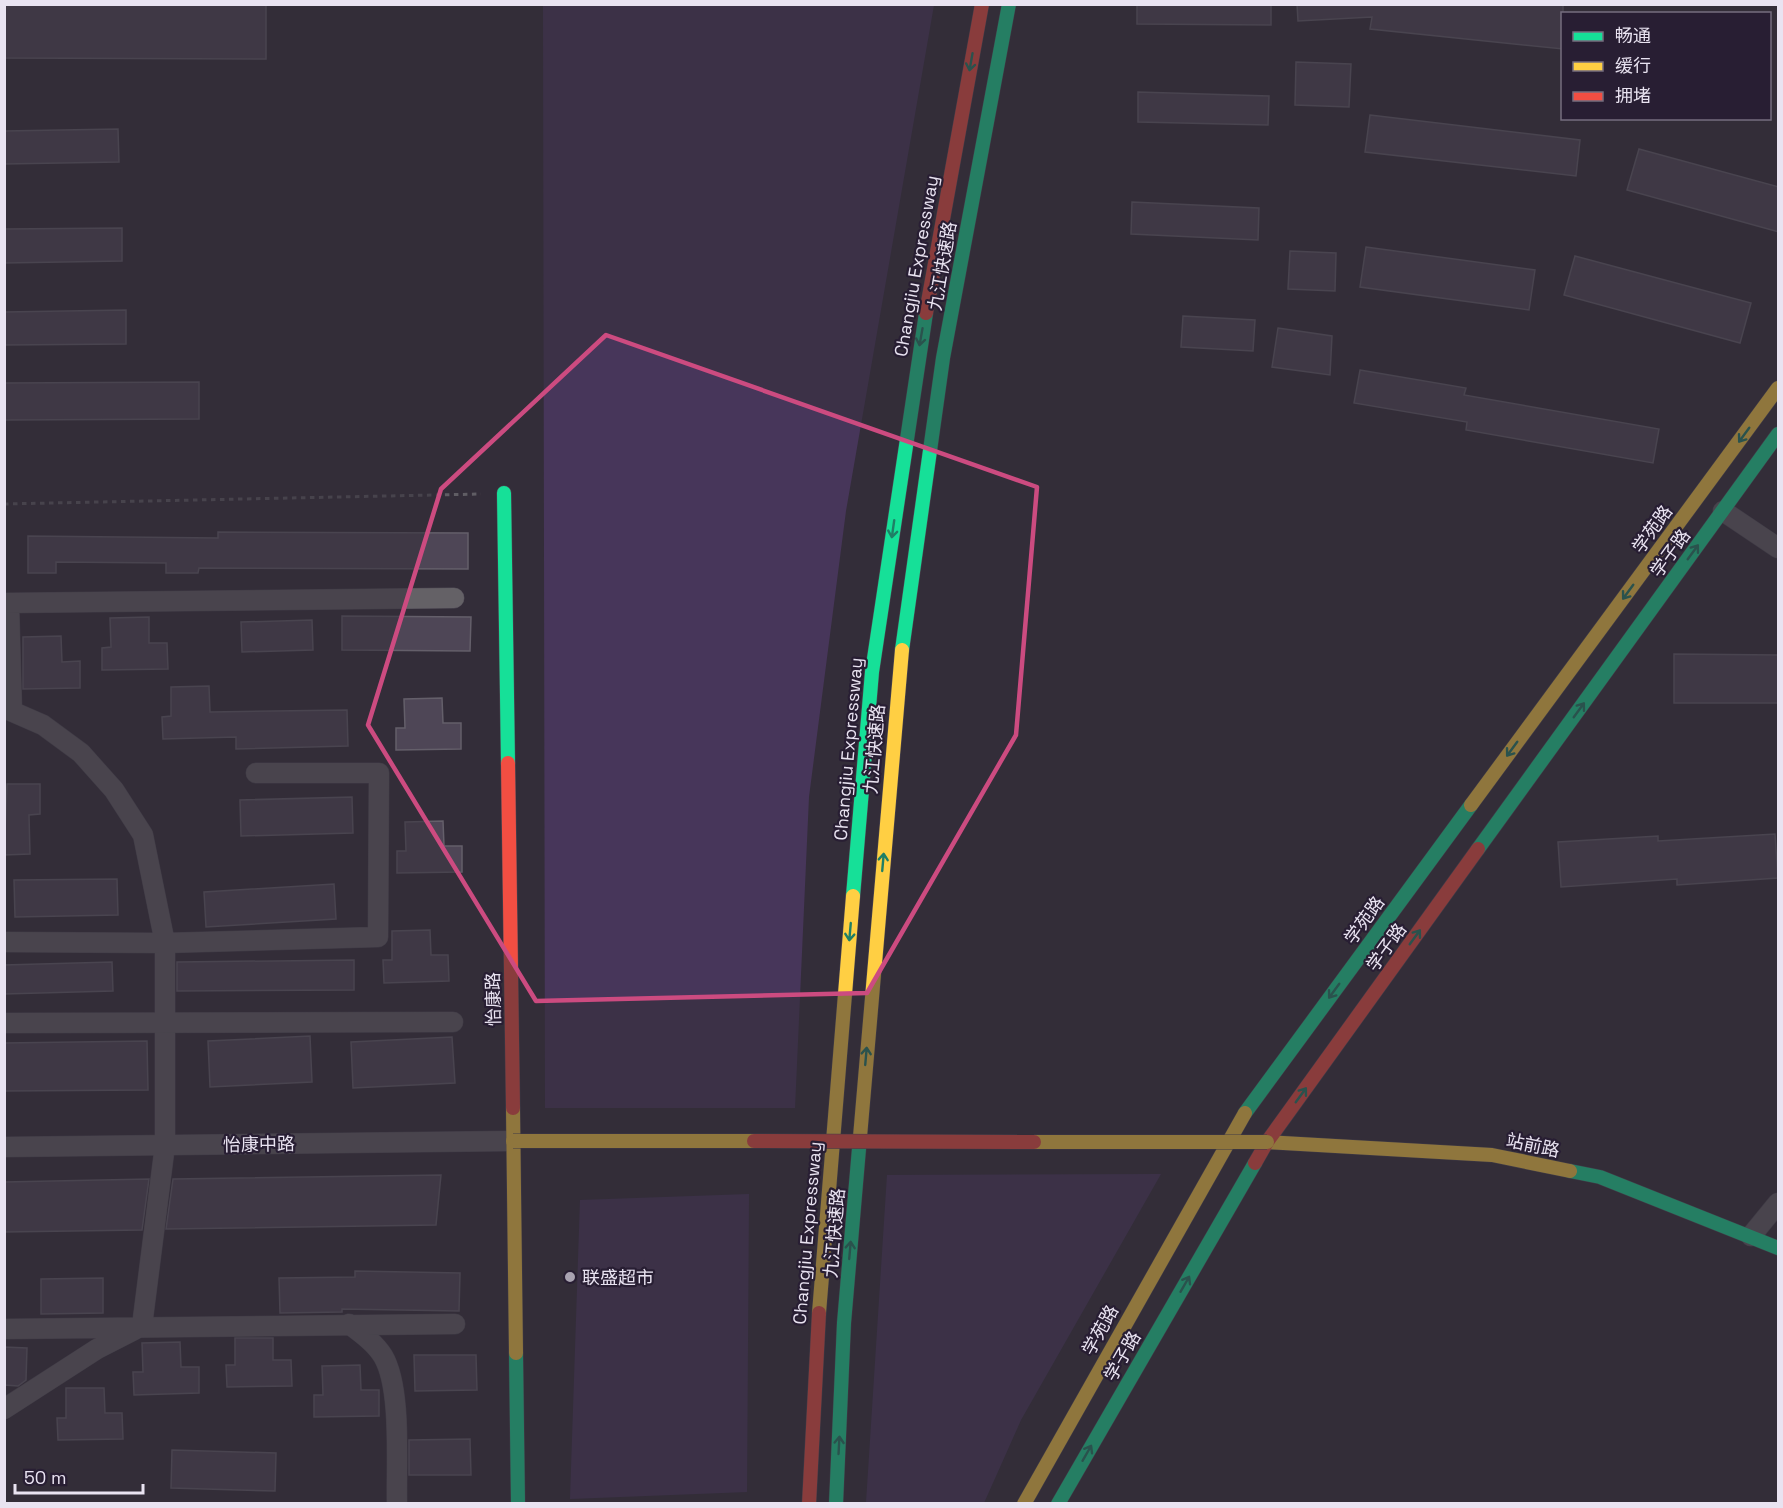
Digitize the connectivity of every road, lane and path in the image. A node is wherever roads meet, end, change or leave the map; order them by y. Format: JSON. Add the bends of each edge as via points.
{"nodes":[{"id":1,"x":982,"y":4,"type":"edge"},
{"id":2,"x":1009,"y":4,"type":"edge"},
{"id":3,"x":1779,"y":388,"type":"edge"},
{"id":4,"x":1779,"y":434,"type":"edge"},
{"id":5,"x":504,"y":493,"type":"joint"},
{"id":6,"x":4,"y":504,"type":"edge"},
{"id":7,"x":1723,"y":511,"type":"junction"},
{"id":8,"x":1779,"y":548,"type":"edge"},
{"id":9,"x":454,"y":598,"type":"dead end"},
{"id":10,"x":7,"y":603,"type":"edge"},
{"id":11,"x":8,"y":709,"type":"edge"},
{"id":12,"x":256,"y":773,"type":"dead end"},
{"id":13,"x":4,"y":942,"type":"edge"},
{"id":14,"x":165,"y":943,"type":"junction"},
{"id":15,"x":453,"y":1022,"type":"dead end"},
{"id":16,"x":4,"y":1023,"type":"edge"},
{"id":17,"x":163,"y":1024,"type":"junction"},
{"id":18,"x":513,"y":1141,"type":"junction"},
{"id":19,"x":1267,"y":1142,"type":"junction"},
{"id":20,"x":165,"y":1145,"type":"junction"},
{"id":21,"x":4,"y":1147,"type":"edge"},
{"id":22,"x":1779,"y":1203,"type":"edge"},
{"id":23,"x":1751,"y":1236,"type":"junction"},
{"id":24,"x":1779,"y":1248,"type":"edge"},
{"id":25,"x":349,"y":1324,"type":"junction"},
{"id":26,"x":455,"y":1324,"type":"dead end"},
{"id":27,"x":142,"y":1326,"type":"junction"},
{"id":28,"x":4,"y":1329,"type":"edge"},
{"id":29,"x":4,"y":1409,"type":"edge"},
{"id":30,"x":397,"y":1503,"type":"edge"},
{"id":31,"x":518,"y":1503,"type":"edge"},
{"id":32,"x":809,"y":1503,"type":"edge"},
{"id":33,"x":836,"y":1503,"type":"edge"},
{"id":34,"x":1024,"y":1503,"type":"edge"},
{"id":35,"x":1058,"y":1503,"type":"edge"}],
"edges":[{"from":1,"to":32,"type":"main road","name":"Changjiu Expressway","one_way":true,"via":[[919,350],[872,672],[818,1321]]},
{"from":33,"to":2,"type":"main road","name":"九江快速路","one_way":true,"via":[[844,1323],[898,678],[944,358]]},
{"from":3,"to":34,"type":"main road","name":"学苑路","one_way":true,"via":[[1238,1122]]},
{"from":4,"to":7,"type":"main road","name":"学子路"},
{"from":5,"to":6,"type":"path"},
{"from":5,"to":18,"type":"main road","name":"怡康路"},
{"from":7,"to":8,"type":"street"},
{"from":19,"to":7,"type":"main road","name":"学子路","one_way":true},
{"from":9,"to":10,"type":"street"},
{"from":10,"to":11,"type":"street"},
{"from":11,"to":14,"type":"street","via":[[43,725],[81,753],[114,790],[143,835]]},
{"from":12,"to":14,"type":"street","via":[[379,773],[378,937]]},
{"from":13,"to":14,"type":"street"},
{"from":14,"to":17,"type":"street"},
{"from":15,"to":17,"type":"street"},
{"from":16,"to":17,"type":"street"},
{"from":17,"to":20,"type":"street"},
{"from":18,"to":19,"type":"main road","name":"站前路","bridge":true},
{"from":18,"to":20,"type":"street","name":"怡康中路"},
{"from":18,"to":31,"type":"main road","name":"怡康路"},
{"from":19,"to":23,"type":"main road","name":"站前路","via":[[1491,1155],[1600,1177]]},
{"from":35,"to":19,"type":"main road","name":"学子路","one_way":true},
{"from":20,"to":21,"type":"street","name":"怡康中路"},
{"from":20,"to":27,"type":"street"},
{"from":22,"to":23,"type":"street"},
{"from":23,"to":24,"type":"main road","name":"站前路"},
{"from":25,"to":26,"type":"street"},
{"from":25,"to":27,"type":"street"},
{"from":25,"to":30,"type":"street","via":[[383,1355],[392,1375]]},
{"from":27,"to":28,"type":"street"},
{"from":27,"to":29,"type":"street"}]}
